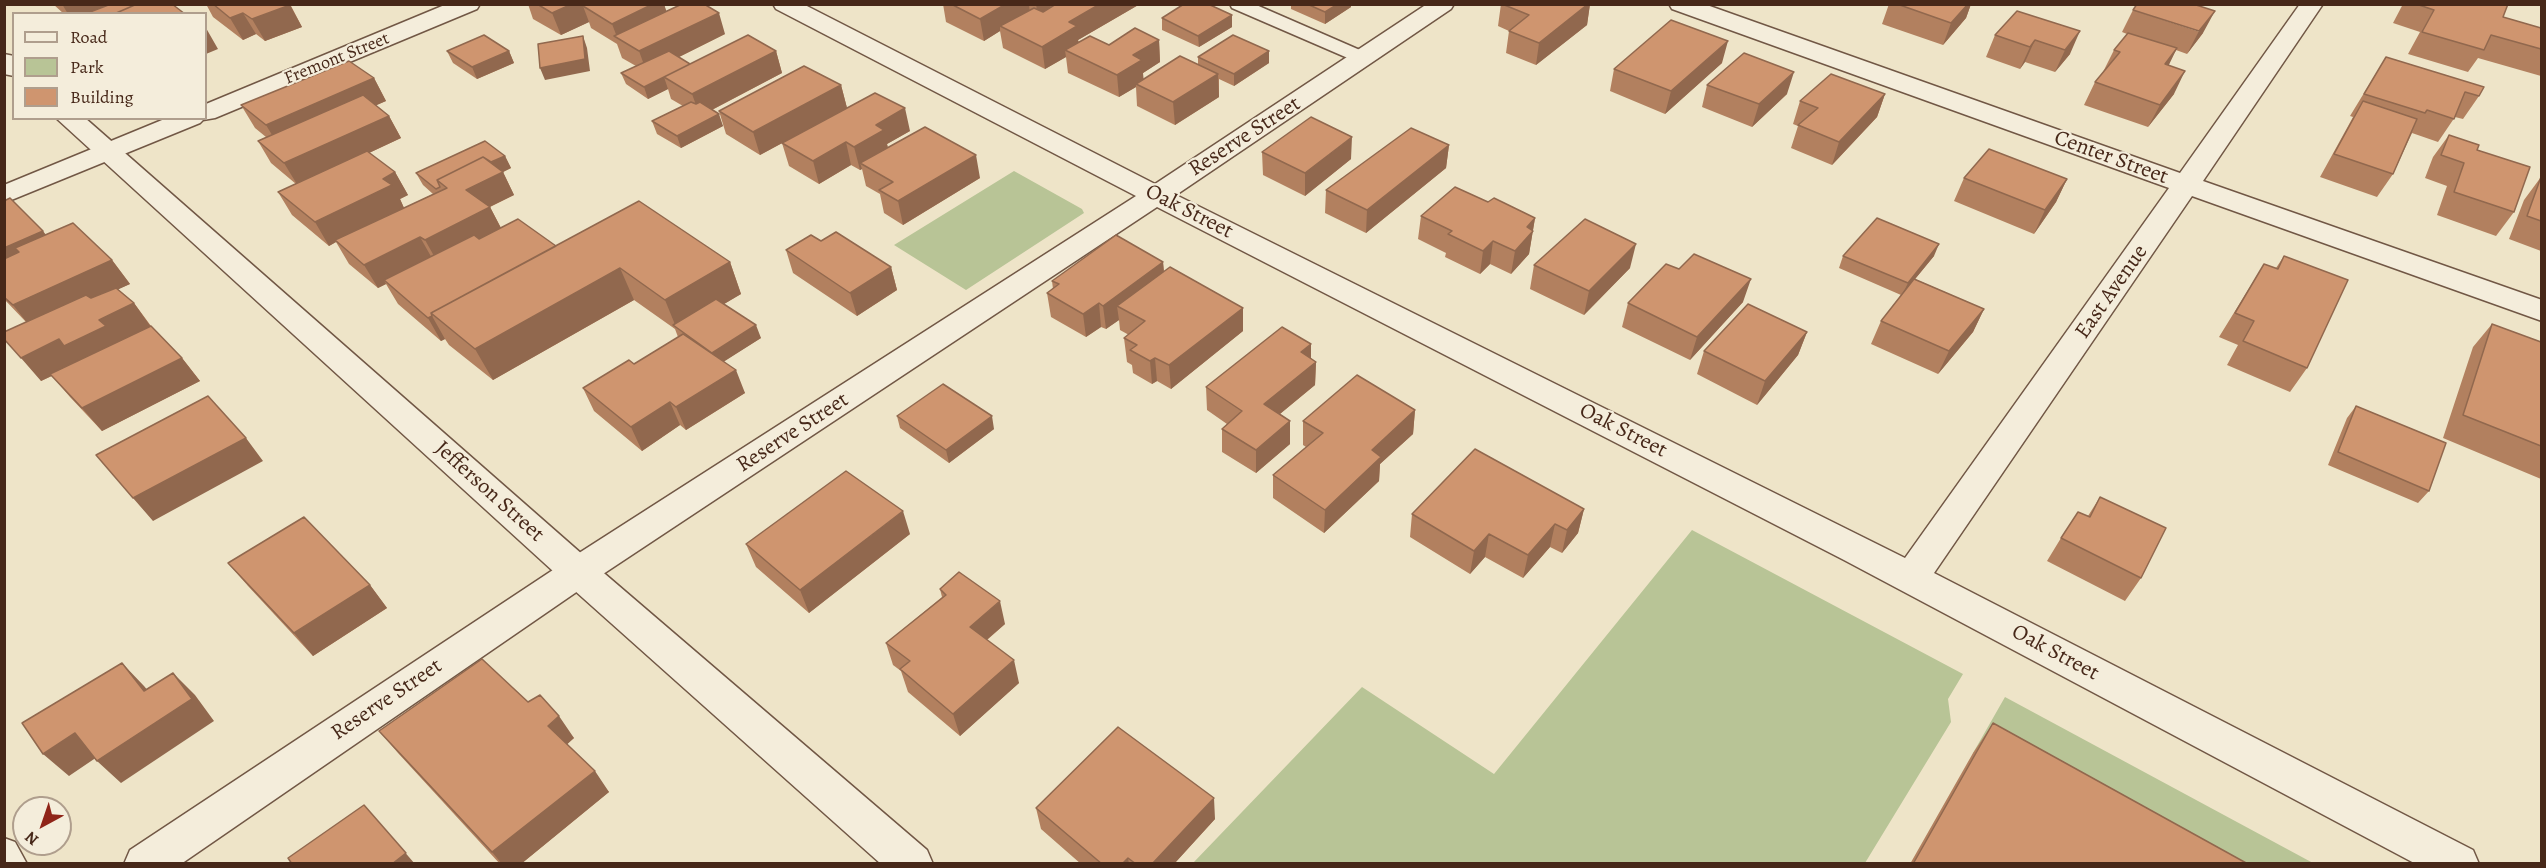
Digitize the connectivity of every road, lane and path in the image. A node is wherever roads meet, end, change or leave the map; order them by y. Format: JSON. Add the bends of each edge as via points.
{"nodes":[{"id":1,"x":469,"y":4,"type":"edge"},
{"id":2,"x":784,"y":4,"type":"edge"},
{"id":3,"x":1238,"y":4,"type":"edge"},
{"id":4,"x":1443,"y":4,"type":"edge"},
{"id":5,"x":1680,"y":4,"type":"edge"},
{"id":6,"x":2312,"y":4,"type":"edge"},
{"id":7,"x":1363,"y":58,"type":"junction"},
{"id":8,"x":207,"y":113,"type":"edge"},
{"id":9,"x":71,"y":120,"type":"edge"},
{"id":10,"x":186,"y":120,"type":"edge"},
{"id":11,"x":109,"y":152,"type":"junction"},
{"id":12,"x":2186,"y":184,"type":"junction"},
{"id":13,"x":4,"y":195,"type":"edge"},
{"id":14,"x":1156,"y":195,"type":"junction"},
{"id":15,"x":2541,"y":310,"type":"edge"},
{"id":16,"x":578,"y":572,"type":"junction"},
{"id":17,"x":1911,"y":578,"type":"junction"},
{"id":18,"x":4,"y":852,"type":"edge"},
{"id":19,"x":12,"y":864,"type":"edge"},
{"id":20,"x":145,"y":864,"type":"edge"},
{"id":21,"x":912,"y":864,"type":"edge"},
{"id":22,"x":2458,"y":864,"type":"edge"}],
"edges":[{"from":1,"to":8,"type":"street","name":"Fremont Street"},
{"from":2,"to":14,"type":"street","name":"Oak Street"},
{"from":3,"to":7,"type":"lane"},
{"from":4,"to":7,"type":"street","name":"Reserve Street"},
{"from":5,"to":12,"type":"street","name":"Center Street"},
{"from":6,"to":12,"type":"street","name":"East Avenue"},
{"from":7,"to":14,"type":"street","name":"Reserve Street"},
{"from":9,"to":11,"type":"street","name":"Jefferson Street"},
{"from":10,"to":11,"type":"street"},
{"from":11,"to":13,"type":"street"},
{"from":11,"to":16,"type":"street","name":"Jefferson Street"},
{"from":12,"to":15,"type":"street","name":"Center Street"},
{"from":12,"to":17,"type":"street","name":"East Avenue"},
{"from":14,"to":16,"type":"street","name":"Reserve Street"},
{"from":14,"to":17,"type":"street","name":"Oak Street"},
{"from":16,"to":20,"type":"street","name":"Reserve Street"},
{"from":16,"to":21,"type":"street","name":"Jefferson Street"},
{"from":17,"to":22,"type":"street","name":"Oak Street"},
{"from":18,"to":19,"type":"lane"}]}
